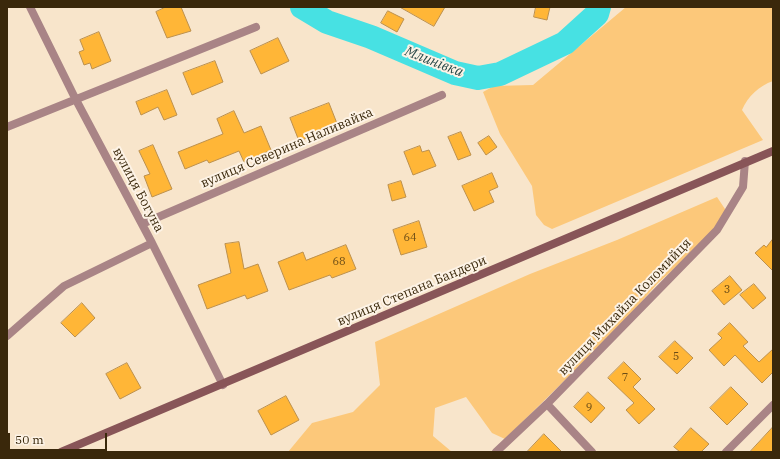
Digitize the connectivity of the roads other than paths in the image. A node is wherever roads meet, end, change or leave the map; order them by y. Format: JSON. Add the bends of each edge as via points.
{"nodes":[{"id":1,"x":30,"y":7,"type":"edge"},
{"id":2,"x":256,"y":27,"type":"dead end"},
{"id":3,"x":442,"y":95,"type":"dead end"},
{"id":4,"x":75,"y":98,"type":"junction"},
{"id":5,"x":7,"y":127,"type":"edge"},
{"id":6,"x":773,"y":151,"type":"edge"},
{"id":7,"x":745,"y":161,"type":"junction"},
{"id":8,"x":142,"y":224,"type":"junction"},
{"id":9,"x":152,"y":243,"type":"junction"},
{"id":10,"x":7,"y":336,"type":"edge"},
{"id":11,"x":223,"y":385,"type":"junction"},
{"id":12,"x":547,"y":404,"type":"junction"},
{"id":13,"x":773,"y":405,"type":"edge"},
{"id":14,"x":61,"y":452,"type":"edge"},
{"id":15,"x":496,"y":452,"type":"edge"},
{"id":16,"x":592,"y":452,"type":"edge"},
{"id":17,"x":726,"y":452,"type":"edge"}],
"edges":[{"from":1,"to":4,"type":"street","name":"вулиця Богуна"},
{"from":2,"to":4,"type":"street"},
{"from":3,"to":8,"type":"street","name":"вулиця Северина Наливайка"},
{"from":4,"to":5,"type":"street"},
{"from":4,"to":8,"type":"street","name":"вулиця Богуна"},
{"from":6,"to":7,"type":"main road","name":"вулиця Степана Бандери"},
{"from":7,"to":11,"type":"main road","name":"вулиця Степана Бандери"},
{"from":7,"to":12,"type":"street","name":"вулиця Михайла Коломийця","via":[[743,187],[717,230]]},
{"from":8,"to":9,"type":"street","name":"вулиця Богуна"},
{"from":9,"to":10,"type":"street","via":[[64,286]]},
{"from":9,"to":11,"type":"street","name":"вулиця Богуна"},
{"from":11,"to":14,"type":"main road","name":"вулиця Степана Бандери"},
{"from":12,"to":15,"type":"street","name":"вулиця Михайла Коломийця"},
{"from":12,"to":16,"type":"street"},
{"from":13,"to":17,"type":"street"}]}
